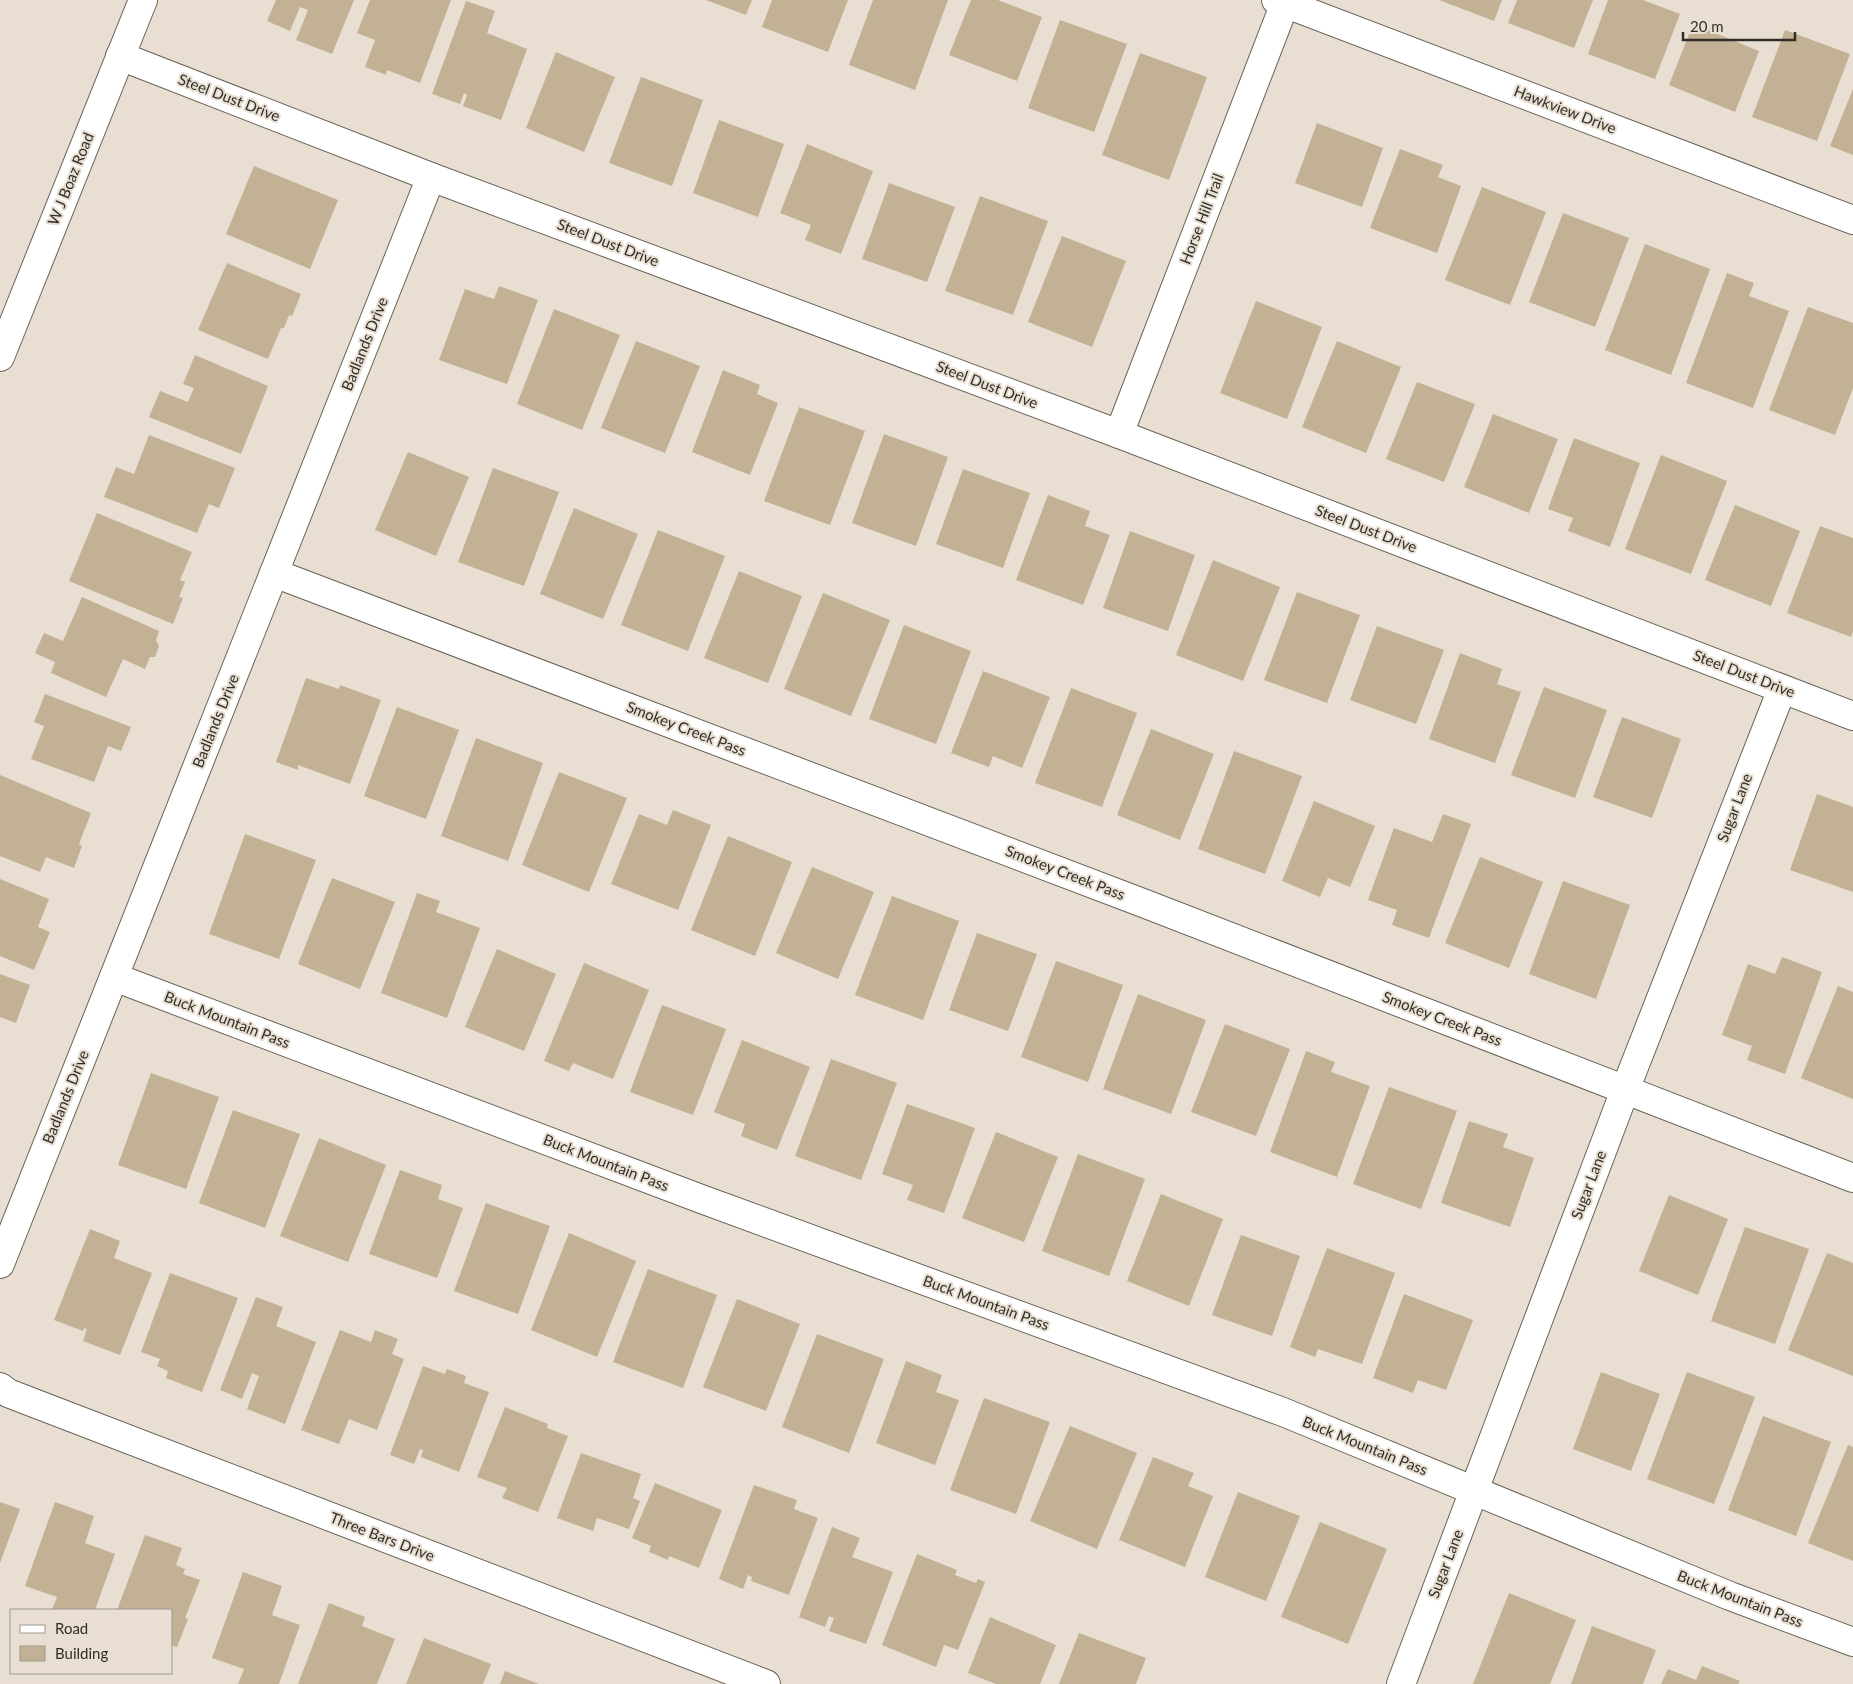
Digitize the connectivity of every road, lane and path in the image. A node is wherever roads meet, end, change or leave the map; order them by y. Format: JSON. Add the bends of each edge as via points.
{"nodes":[{"id":1,"x":142,"y":0,"type":"edge"},
{"id":2,"x":1281,"y":2,"type":"edge"},
{"id":3,"x":120,"y":56,"type":"junction"},
{"id":4,"x":431,"y":177,"type":"junction"},
{"id":5,"x":1853,"y":220,"type":"edge"},
{"id":6,"x":0,"y":357,"type":"edge"},
{"id":7,"x":1119,"y":434,"type":"junction"},
{"id":8,"x":274,"y":573,"type":"junction"},
{"id":9,"x":1782,"y":689,"type":"junction"},
{"id":10,"x":1853,"y":716,"type":"edge"},
{"id":11,"x":114,"y":977,"type":"junction"},
{"id":12,"x":1625,"y":1090,"type":"junction"},
{"id":13,"x":1853,"y":1178,"type":"edge"},
{"id":14,"x":0,"y":1264,"type":"edge"},
{"id":15,"x":0,"y":1388,"type":"edge"},
{"id":16,"x":1474,"y":1490,"type":"junction"},
{"id":17,"x":1853,"y":1642,"type":"edge"},
{"id":18,"x":766,"y":1684,"type":"edge"},
{"id":19,"x":1401,"y":1684,"type":"edge"}],
"edges":[{"from":1,"to":3,"type":"street","name":"W J Boaz Road"},
{"from":2,"to":5,"type":"street","name":"Hawkview Drive"},
{"from":2,"to":7,"type":"street","name":"Horse Hill Trail"},
{"from":3,"to":4,"type":"street","name":"Steel Dust Drive"},
{"from":3,"to":6,"type":"street","name":"W J Boaz Road"},
{"from":4,"to":7,"type":"street","name":"Steel Dust Drive"},
{"from":4,"to":8,"type":"street","name":"Badlands Drive"},
{"from":7,"to":9,"type":"street","name":"Steel Dust Drive"},
{"from":8,"to":11,"type":"street","name":"Badlands Drive"},
{"from":8,"to":12,"type":"street","name":"Smokey Creek Pass"},
{"from":9,"to":10,"type":"street","name":"Steel Dust Drive"},
{"from":9,"to":12,"type":"street","name":"Sugar Lane"},
{"from":11,"to":14,"type":"street","name":"Badlands Drive"},
{"from":11,"to":16,"type":"street","name":"Buck Mountain Pass","via":[[704,1200],[1283,1412]]},
{"from":12,"to":13,"type":"street","name":"Smokey Creek Pass"},
{"from":12,"to":16,"type":"street","name":"Sugar Lane"},
{"from":15,"to":18,"type":"street","name":"Three Bars Drive"},
{"from":16,"to":17,"type":"street","name":"Buck Mountain Pass","via":[[1730,1596]]},
{"from":16,"to":19,"type":"street","name":"Sugar Lane"}]}
